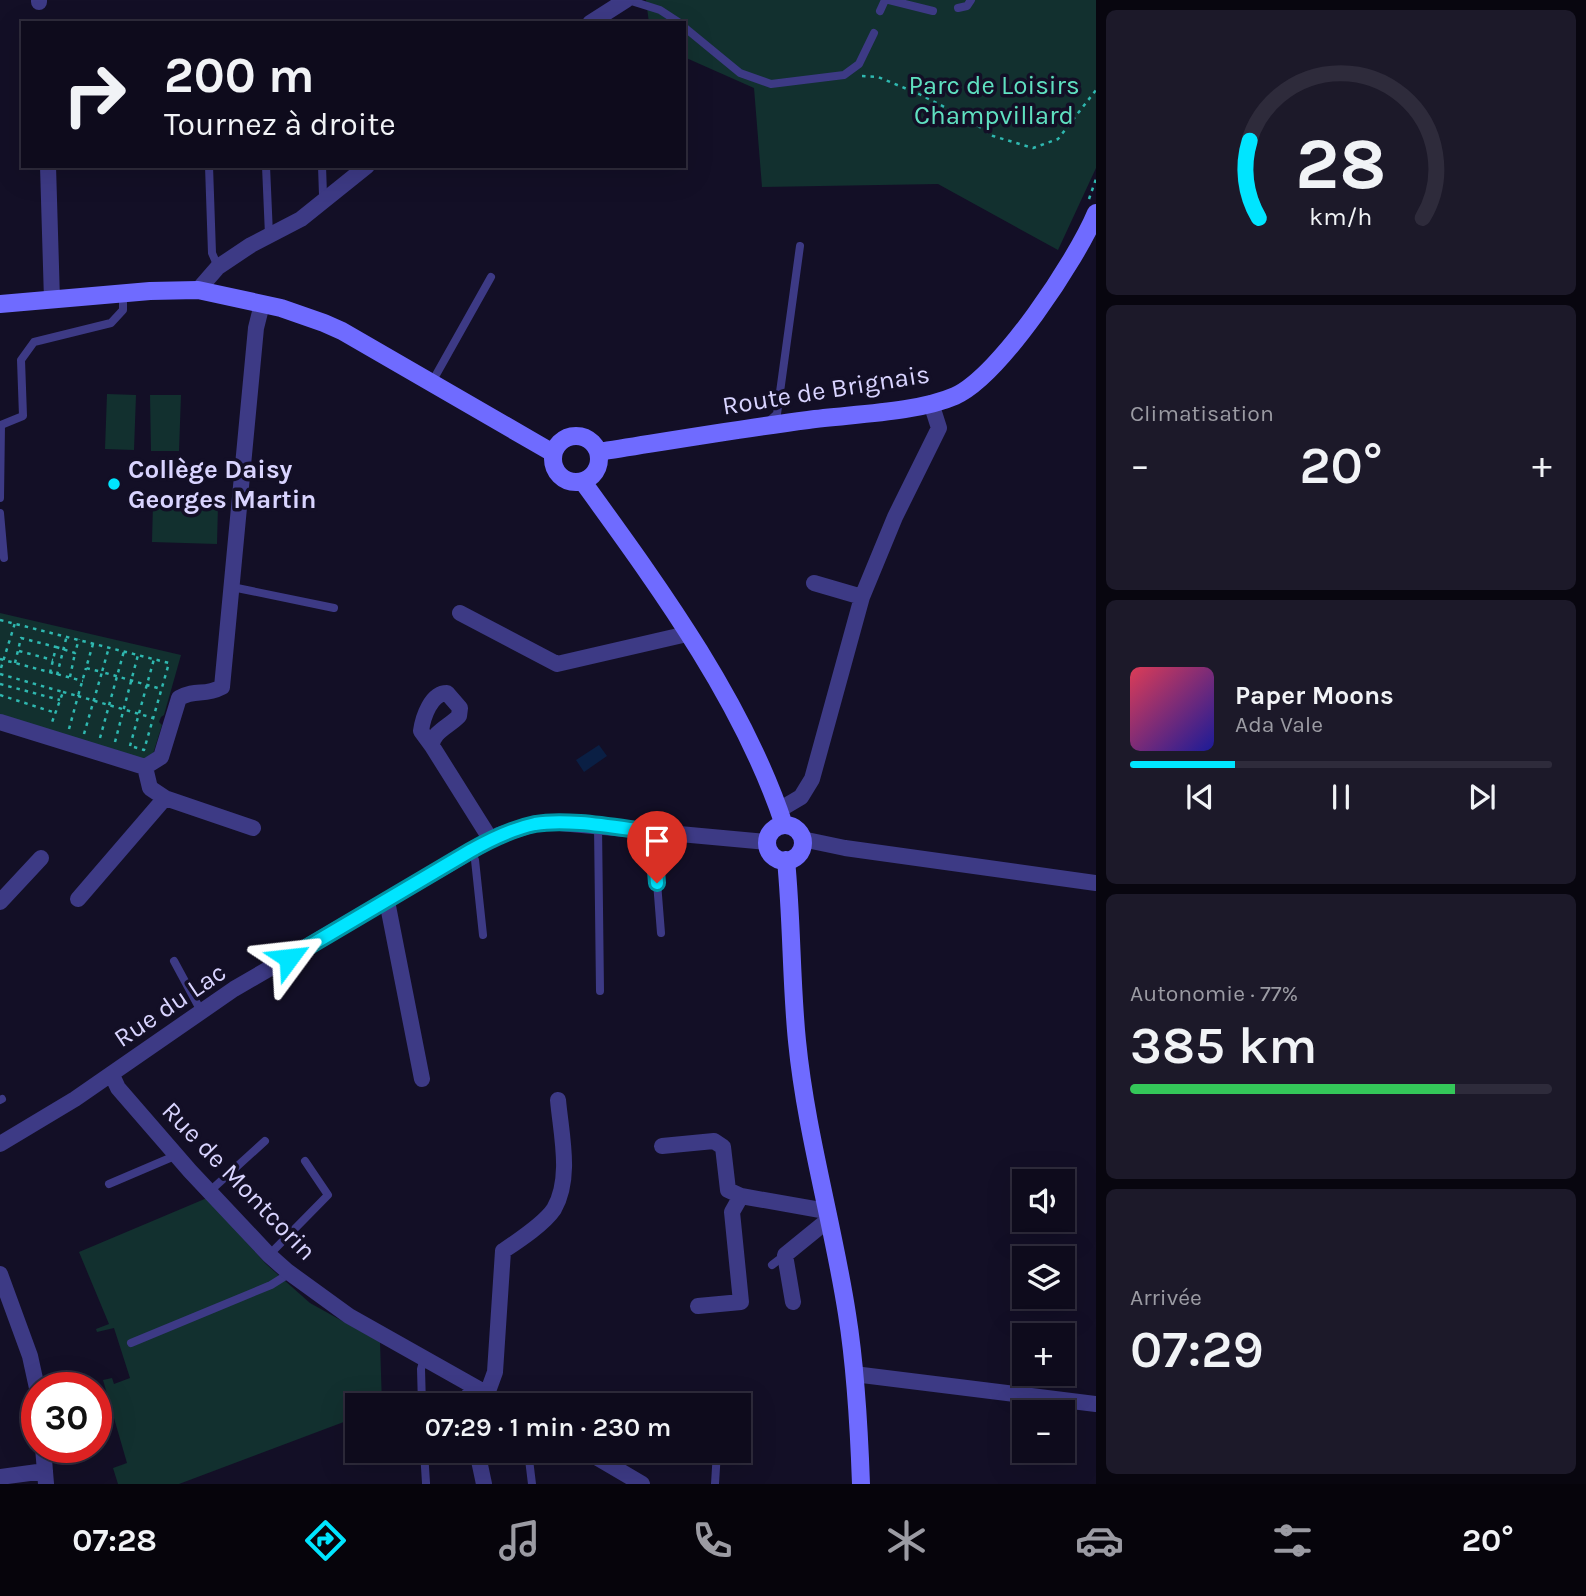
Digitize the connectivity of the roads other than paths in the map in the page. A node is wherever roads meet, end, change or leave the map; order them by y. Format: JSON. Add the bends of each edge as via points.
{"nodes":[{"id":1,"x":627,"y":0,"type":"edge"},
{"id":2,"x":887,"y":0,"type":"edge"},
{"id":3,"x":971,"y":0,"type":"edge"},
{"id":4,"x":958,"y":8,"type":"dead end"},
{"id":5,"x":880,"y":11,"type":"dead end"},
{"id":6,"x":933,"y":11,"type":"dead end"},
{"id":7,"x":593,"y":21,"type":"edge"},
{"id":8,"x":677,"y":21,"type":"edge"},
{"id":9,"x":686,"y":29,"type":"edge"},
{"id":10,"x":874,"y":33,"type":"dead end"},
{"id":11,"x":48,"y":168,"type":"edge"},
{"id":12,"x":209,"y":168,"type":"edge"},
{"id":13,"x":267,"y":168,"type":"edge"},
{"id":14,"x":322,"y":168,"type":"edge"},
{"id":15,"x":365,"y":168,"type":"edge"},
{"id":16,"x":326,"y":200,"type":"junction"},
{"id":17,"x":1092,"y":209,"type":"edge"},
{"id":18,"x":269,"y":235,"type":"junction"},
{"id":19,"x":800,"y":246,"type":"dead end"},
{"id":20,"x":218,"y":267,"type":"junction"},
{"id":21,"x":491,"y":276,"type":"dead end"},
{"id":22,"x":198,"y":290,"type":"junction"},
{"id":23,"x":123,"y":294,"type":"junction"},
{"id":24,"x":52,"y":300,"type":"junction"},
{"id":25,"x":0,"y":304,"type":"edge"},
{"id":26,"x":262,"y":304,"type":"junction"},
{"id":27,"x":432,"y":383,"type":"junction"},
{"id":28,"x":931,"y":403,"type":"junction"},
{"id":29,"x":763,"y":426,"type":"junction"},
{"id":30,"x":591,"y":442,"type":"junction"},
{"id":31,"x":553,"y":453,"type":"junction"},
{"id":32,"x":583,"y":482,"type":"junction"},
{"id":33,"x":0,"y":498,"type":"edge"},
{"id":34,"x":0,"y":513,"type":"edge"},
{"id":35,"x":4,"y":558,"type":"dead end"},
{"id":36,"x":814,"y":583,"type":"dead end"},
{"id":37,"x":232,"y":587,"type":"junction"},
{"id":38,"x":862,"y":597,"type":"junction"},
{"id":39,"x":334,"y":608,"type":"dead end"},
{"id":40,"x":460,"y":613,"type":"dead end"},
{"id":41,"x":687,"y":634,"type":"junction"},
{"id":42,"x":0,"y":722,"type":"edge"},
{"id":43,"x":432,"y":746,"type":"dead end"},
{"id":44,"x":145,"y":767,"type":"junction"},
{"id":45,"x":165,"y":798,"type":"junction"},
{"id":46,"x":782,"y":818,"type":"junction"},
{"id":47,"x":598,"y":826,"type":"junction"},
{"id":48,"x":253,"y":828,"type":"dead end"},
{"id":49,"x":653,"y":832,"type":"junction"},
{"id":50,"x":802,"y":839,"type":"junction"},
{"id":51,"x":491,"y":840,"type":"junction"},
{"id":52,"x":767,"y":842,"type":"junction"},
{"id":53,"x":470,"y":851,"type":"junction"},
{"id":54,"x":41,"y":858,"type":"dead end"},
{"id":55,"x":786,"y":860,"type":"junction"},
{"id":56,"x":1096,"y":883,"type":"edge"},
{"id":57,"x":78,"y":899,"type":"dead end"},
{"id":58,"x":387,"y":901,"type":"junction"},
{"id":59,"x":0,"y":902,"type":"edge"},
{"id":60,"x":661,"y":933,"type":"dead end"},
{"id":61,"x":484,"y":935,"type":"dead end"},
{"id":62,"x":174,"y":961,"type":"dead end"},
{"id":63,"x":600,"y":991,"type":"dead end"},
{"id":64,"x":201,"y":1011,"type":"junction"},
{"id":65,"x":112,"y":1075,"type":"junction"},
{"id":66,"x":422,"y":1079,"type":"dead end"},
{"id":67,"x":558,"y":1100,"type":"dead end"},
{"id":68,"x":265,"y":1141,"type":"dead end"},
{"id":69,"x":0,"y":1144,"type":"edge"},
{"id":70,"x":662,"y":1146,"type":"dead end"},
{"id":71,"x":177,"y":1155,"type":"junction"},
{"id":72,"x":305,"y":1161,"type":"dead end"},
{"id":73,"x":109,"y":1184,"type":"dead end"},
{"id":74,"x":210,"y":1191,"type":"junction"},
{"id":75,"x":741,"y":1196,"type":"junction"},
{"id":76,"x":827,"y":1215,"type":"junction"},
{"id":77,"x":269,"y":1255,"type":"junction"},
{"id":78,"x":290,"y":1273,"type":"junction"},
{"id":79,"x":0,"y":1274,"type":"edge"},
{"id":80,"x":5,"y":1301,"type":"edge"},
{"id":81,"x":793,"y":1302,"type":"dead end"},
{"id":82,"x":698,"y":1306,"type":"dead end"},
{"id":83,"x":131,"y":1343,"type":"dead end"},
{"id":84,"x":424,"y":1358,"type":"junction"},
{"id":85,"x":34,"y":1372,"type":"edge"},
{"id":86,"x":854,"y":1374,"type":"junction"},
{"id":87,"x":480,"y":1390,"type":"junction"},
{"id":88,"x":422,"y":1393,"type":"edge"},
{"id":89,"x":474,"y":1393,"type":"edge"},
{"id":90,"x":485,"y":1393,"type":"edge"},
{"id":91,"x":1096,"y":1404,"type":"edge"},
{"id":92,"x":425,"y":1463,"type":"edge"},
{"id":93,"x":480,"y":1463,"type":"edge"},
{"id":94,"x":529,"y":1463,"type":"edge"},
{"id":95,"x":606,"y":1463,"type":"edge"},
{"id":96,"x":716,"y":1463,"type":"edge"},
{"id":97,"x":0,"y":1477,"type":"edge"},
{"id":98,"x":45,"y":1478,"type":"edge"},
{"id":99,"x":426,"y":1483,"type":"edge"},
{"id":100,"x":484,"y":1484,"type":"edge"},
{"id":101,"x":532,"y":1484,"type":"edge"},
{"id":102,"x":642,"y":1484,"type":"edge"},
{"id":103,"x":715,"y":1484,"type":"edge"},
{"id":104,"x":861,"y":1484,"type":"edge"}],
"edges":[{"from":1,"to":7,"type":"street"},
{"from":1,"to":8,"type":"lane","via":[[660,10]]},
{"from":2,"to":5,"type":"lane"},
{"from":2,"to":6,"type":"lane"},
{"from":3,"to":4,"type":"lane"},
{"from":9,"to":10,"type":"lane","via":[[740,73],[771,84],[844,75],[859,64]]},
{"from":11,"to":24,"type":"street"},
{"from":12,"to":20,"type":"lane","via":[[212,253]]},
{"from":13,"to":18,"type":"lane"},
{"from":14,"to":16,"type":"lane"},
{"from":15,"to":16,"type":"street"},
{"from":16,"to":18,"type":"street"},
{"from":17,"to":28,"type":"street","name":"Route de Brignais","via":[[1056,286],[1001,356],[977,382],[955,396]]},
{"from":18,"to":20,"type":"street"},
{"from":19,"to":29,"type":"lane","via":[[777,414]]},
{"from":20,"to":22,"type":"street"},
{"from":21,"to":27,"type":"lane"},
{"from":22,"to":23,"type":"street"},
{"from":22,"to":26,"type":"street"},
{"from":23,"to":24,"type":"street"},
{"from":23,"to":33,"type":"lane","via":[[123,310],[111,323],[34,342],[21,360],[23,416],[1,425]]},
{"from":24,"to":25,"type":"street"},
{"from":26,"to":27,"type":"street","via":[[324,323]]},
{"from":26,"to":37,"type":"street"},
{"from":27,"to":31,"type":"street"},
{"from":28,"to":29,"type":"street","name":"Route de Brignais"},
{"from":28,"to":38,"type":"street","via":[[939,428]]},
{"from":29,"to":30,"type":"street","name":"Route de Brignais"},
{"from":30,"to":31,"type":"street","via":[[567,438]]},
{"from":30,"to":32,"type":"street","via":[[600,459],[595,473]]},
{"from":31,"to":32,"type":"street","via":[[554,467],[563,479]]},
{"from":32,"to":41,"type":"street"},
{"from":34,"to":35,"type":"lane"},
{"from":36,"to":38,"type":"street"},
{"from":37,"to":39,"type":"lane"},
{"from":37,"to":44,"type":"street","via":[[222,687],[209,694],[190,692],[179,698],[161,757]]},
{"from":38,"to":46,"type":"street","via":[[812,779]]},
{"from":40,"to":41,"type":"street","via":[[557,664]]},
{"from":41,"to":46,"type":"street","via":[[748,738]]},
{"from":42,"to":44,"type":"street"},
{"from":43,"to":51,"type":"street"},
{"from":44,"to":45,"type":"street","via":[[150,788]]},
{"from":45,"to":48,"type":"street"},
{"from":45,"to":57,"type":"street"},
{"from":46,"to":50,"type":"street"},
{"from":46,"to":52,"type":"street"},
{"from":47,"to":49,"type":"street","name":"Rue du Lac"},
{"from":47,"to":51,"type":"street","name":"Rue du Lac","via":[[538,823]]},
{"from":47,"to":63,"type":"lane"},
{"from":49,"to":52,"type":"street","name":"Rue du Lac"},
{"from":49,"to":60,"type":"lane"},
{"from":50,"to":55,"type":"street","via":[[801,850]]},
{"from":50,"to":56,"type":"street"},
{"from":51,"to":53,"type":"street","name":"Rue du Lac"},
{"from":52,"to":55,"type":"street","via":[[773,856]]},
{"from":53,"to":58,"type":"street","name":"Rue du Lac"},
{"from":53,"to":61,"type":"lane"},
{"from":54,"to":59,"type":"street"},
{"from":55,"to":76,"type":"street","via":[[797,1042]]},
{"from":58,"to":64,"type":"street","name":"Rue du Lac"},
{"from":58,"to":66,"type":"street"},
{"from":62,"to":64,"type":"lane"},
{"from":64,"to":65,"type":"street","name":"Rue du Lac"},
{"from":65,"to":69,"type":"street","name":"Rue du Lac"},
{"from":65,"to":71,"type":"street","name":"Rue de Montcorin","via":[[118,1088]]},
{"from":67,"to":87,"type":"street","via":[[564,1176],[554,1209],[503,1251],[495,1372]]},
{"from":68,"to":74,"type":"lane"},
{"from":70,"to":75,"type":"street","via":[[714,1141],[723,1147],[727,1191]]},
{"from":71,"to":73,"type":"lane"},
{"from":71,"to":74,"type":"street","name":"Rue de Montcorin"},
{"from":72,"to":77,"type":"lane","via":[[328,1195]]},
{"from":74,"to":77,"type":"street","name":"Rue de Montcorin"},
{"from":75,"to":76,"type":"street"},
{"from":75,"to":82,"type":"street","via":[[732,1212],[741,1302]]},
{"from":76,"to":81,"type":"street","via":[[779,1260]]},
{"from":76,"to":86,"type":"street"},
{"from":77,"to":78,"type":"street","name":"Rue de Montcorin"},
{"from":78,"to":83,"type":"lane"},
{"from":78,"to":84,"type":"street","name":"Rue de Montcorin","via":[[349,1315]]},
{"from":79,"to":80,"type":"street"},
{"from":80,"to":85,"type":"street"},
{"from":84,"to":87,"type":"street","name":"Rue de Montcorin"},
{"from":84,"to":88,"type":"lane"},
{"from":86,"to":91,"type":"street"},
{"from":86,"to":104,"type":"street"},
{"from":87,"to":89,"type":"street"},
{"from":87,"to":90,"type":"street","name":"Rue de Montcorin"},
{"from":92,"to":99,"type":"lane"},
{"from":93,"to":100,"type":"street"},
{"from":94,"to":101,"type":"lane"},
{"from":95,"to":102,"type":"street"},
{"from":96,"to":103,"type":"lane"},
{"from":97,"to":98,"type":"street"}]}
